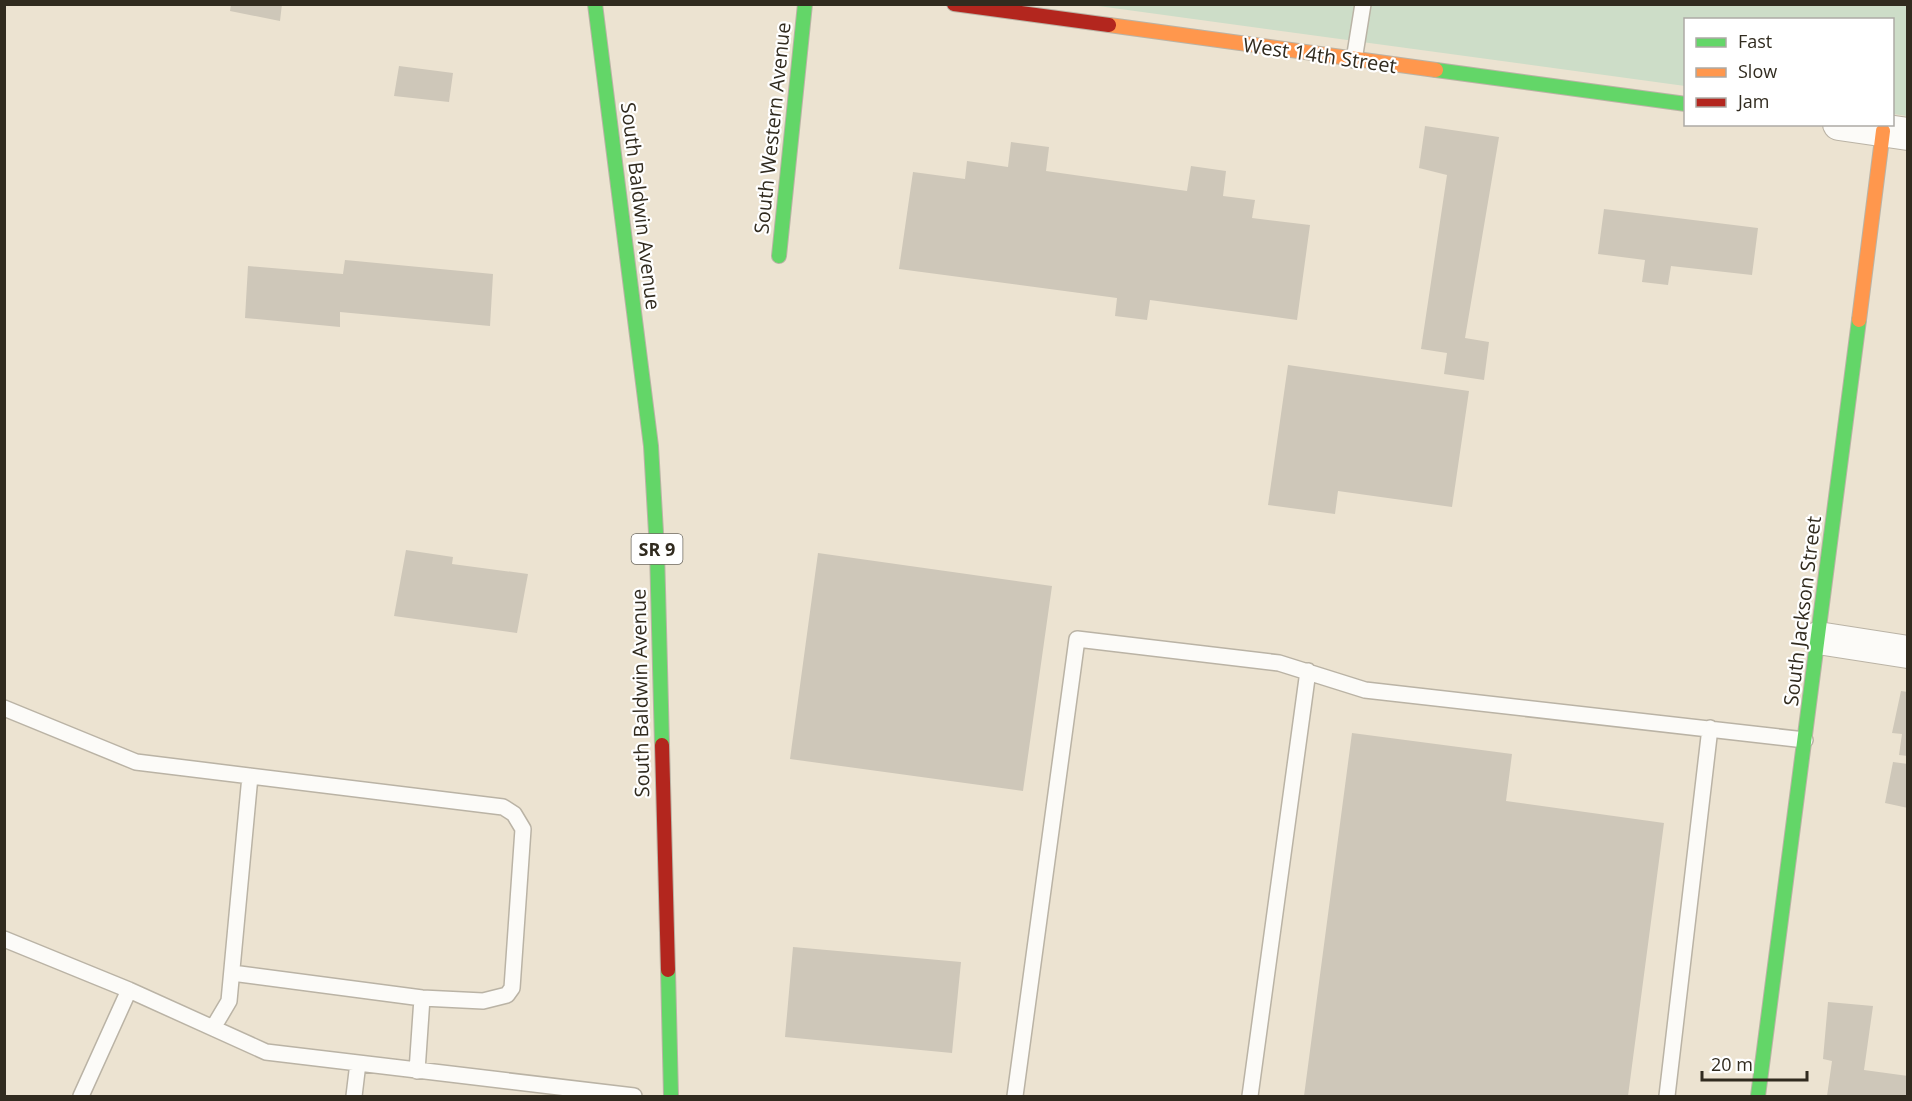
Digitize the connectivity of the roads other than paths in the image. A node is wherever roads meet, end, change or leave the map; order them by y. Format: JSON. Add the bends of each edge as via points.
{"nodes":[{"id":1,"x":595,"y":4,"type":"edge"},
{"id":2,"x":805,"y":4,"type":"edge"},
{"id":3,"x":954,"y":4,"type":"edge"},
{"id":4,"x":1363,"y":4,"type":"edge"},
{"id":5,"x":1354,"y":60,"type":"junction"},
{"id":6,"x":1684,"y":104,"type":"edge"},
{"id":7,"x":1853,"y":126,"type":"edge"},
{"id":8,"x":1896,"y":132,"type":"edge"},
{"id":9,"x":779,"y":256,"type":"dead end"},
{"id":10,"x":1818,"y":638,"type":"junction"},
{"id":11,"x":1908,"y":652,"type":"edge"},
{"id":12,"x":1308,"y":671,"type":"junction"},
{"id":13,"x":4,"y":708,"type":"edge"},
{"id":14,"x":1710,"y":728,"type":"junction"},
{"id":15,"x":1804,"y":740,"type":"junction"},
{"id":16,"x":250,"y":776,"type":"junction"},
{"id":17,"x":4,"y":939,"type":"edge"},
{"id":18,"x":232,"y":973,"type":"junction"},
{"id":19,"x":129,"y":990,"type":"junction"},
{"id":20,"x":422,"y":998,"type":"junction"},
{"id":21,"x":213,"y":1028,"type":"junction"},
{"id":22,"x":358,"y":1064,"type":"junction"},
{"id":23,"x":417,"y":1071,"type":"junction"},
{"id":24,"x":81,"y":1096,"type":"edge"},
{"id":25,"x":354,"y":1096,"type":"edge"},
{"id":26,"x":634,"y":1096,"type":"edge"},
{"id":27,"x":671,"y":1096,"type":"edge"},
{"id":28,"x":1015,"y":1096,"type":"edge"},
{"id":29,"x":1250,"y":1096,"type":"edge"},
{"id":30,"x":1667,"y":1096,"type":"edge"},
{"id":31,"x":1758,"y":1096,"type":"edge"}],
"edges":[{"from":1,"to":27,"type":"main road","name":"South Baldwin Avenue","number":"SR 9","via":[[651,446]]},
{"from":2,"to":9,"type":"main road","name":"South Western Avenue"},
{"from":3,"to":5,"type":"main road","name":"West 14th Street"},
{"from":4,"to":5,"type":"lane"},
{"from":5,"to":6,"type":"main road","name":"West 14th Street"},
{"from":7,"to":8,"type":"street"},
{"from":8,"to":10,"type":"main road","name":"South Jackson Street"},
{"from":10,"to":11,"type":"street"},
{"from":10,"to":15,"type":"main road","name":"South Jackson Street"},
{"from":12,"to":14,"type":"lane","via":[[1365,690]]},
{"from":12,"to":28,"type":"lane","via":[[1279,663],[1077,639]]},
{"from":12,"to":29,"type":"lane"},
{"from":13,"to":16,"type":"lane","via":[[136,762]]},
{"from":14,"to":15,"type":"lane"},
{"from":14,"to":30,"type":"lane"},
{"from":15,"to":31,"type":"main road","name":"South Jackson Street"},
{"from":16,"to":18,"type":"lane"},
{"from":16,"to":20,"type":"lane","via":[[503,807],[520,820],[523,829],[512,988],[498,999]]},
{"from":17,"to":19,"type":"lane"},
{"from":18,"to":20,"type":"lane"},
{"from":18,"to":21,"type":"lane","via":[[230,1000]]},
{"from":19,"to":21,"type":"lane"},
{"from":19,"to":24,"type":"lane"},
{"from":20,"to":23,"type":"lane"},
{"from":21,"to":22,"type":"lane","via":[[266,1052]]},
{"from":22,"to":23,"type":"lane"},
{"from":22,"to":25,"type":"lane"},
{"from":23,"to":26,"type":"lane"}]}
